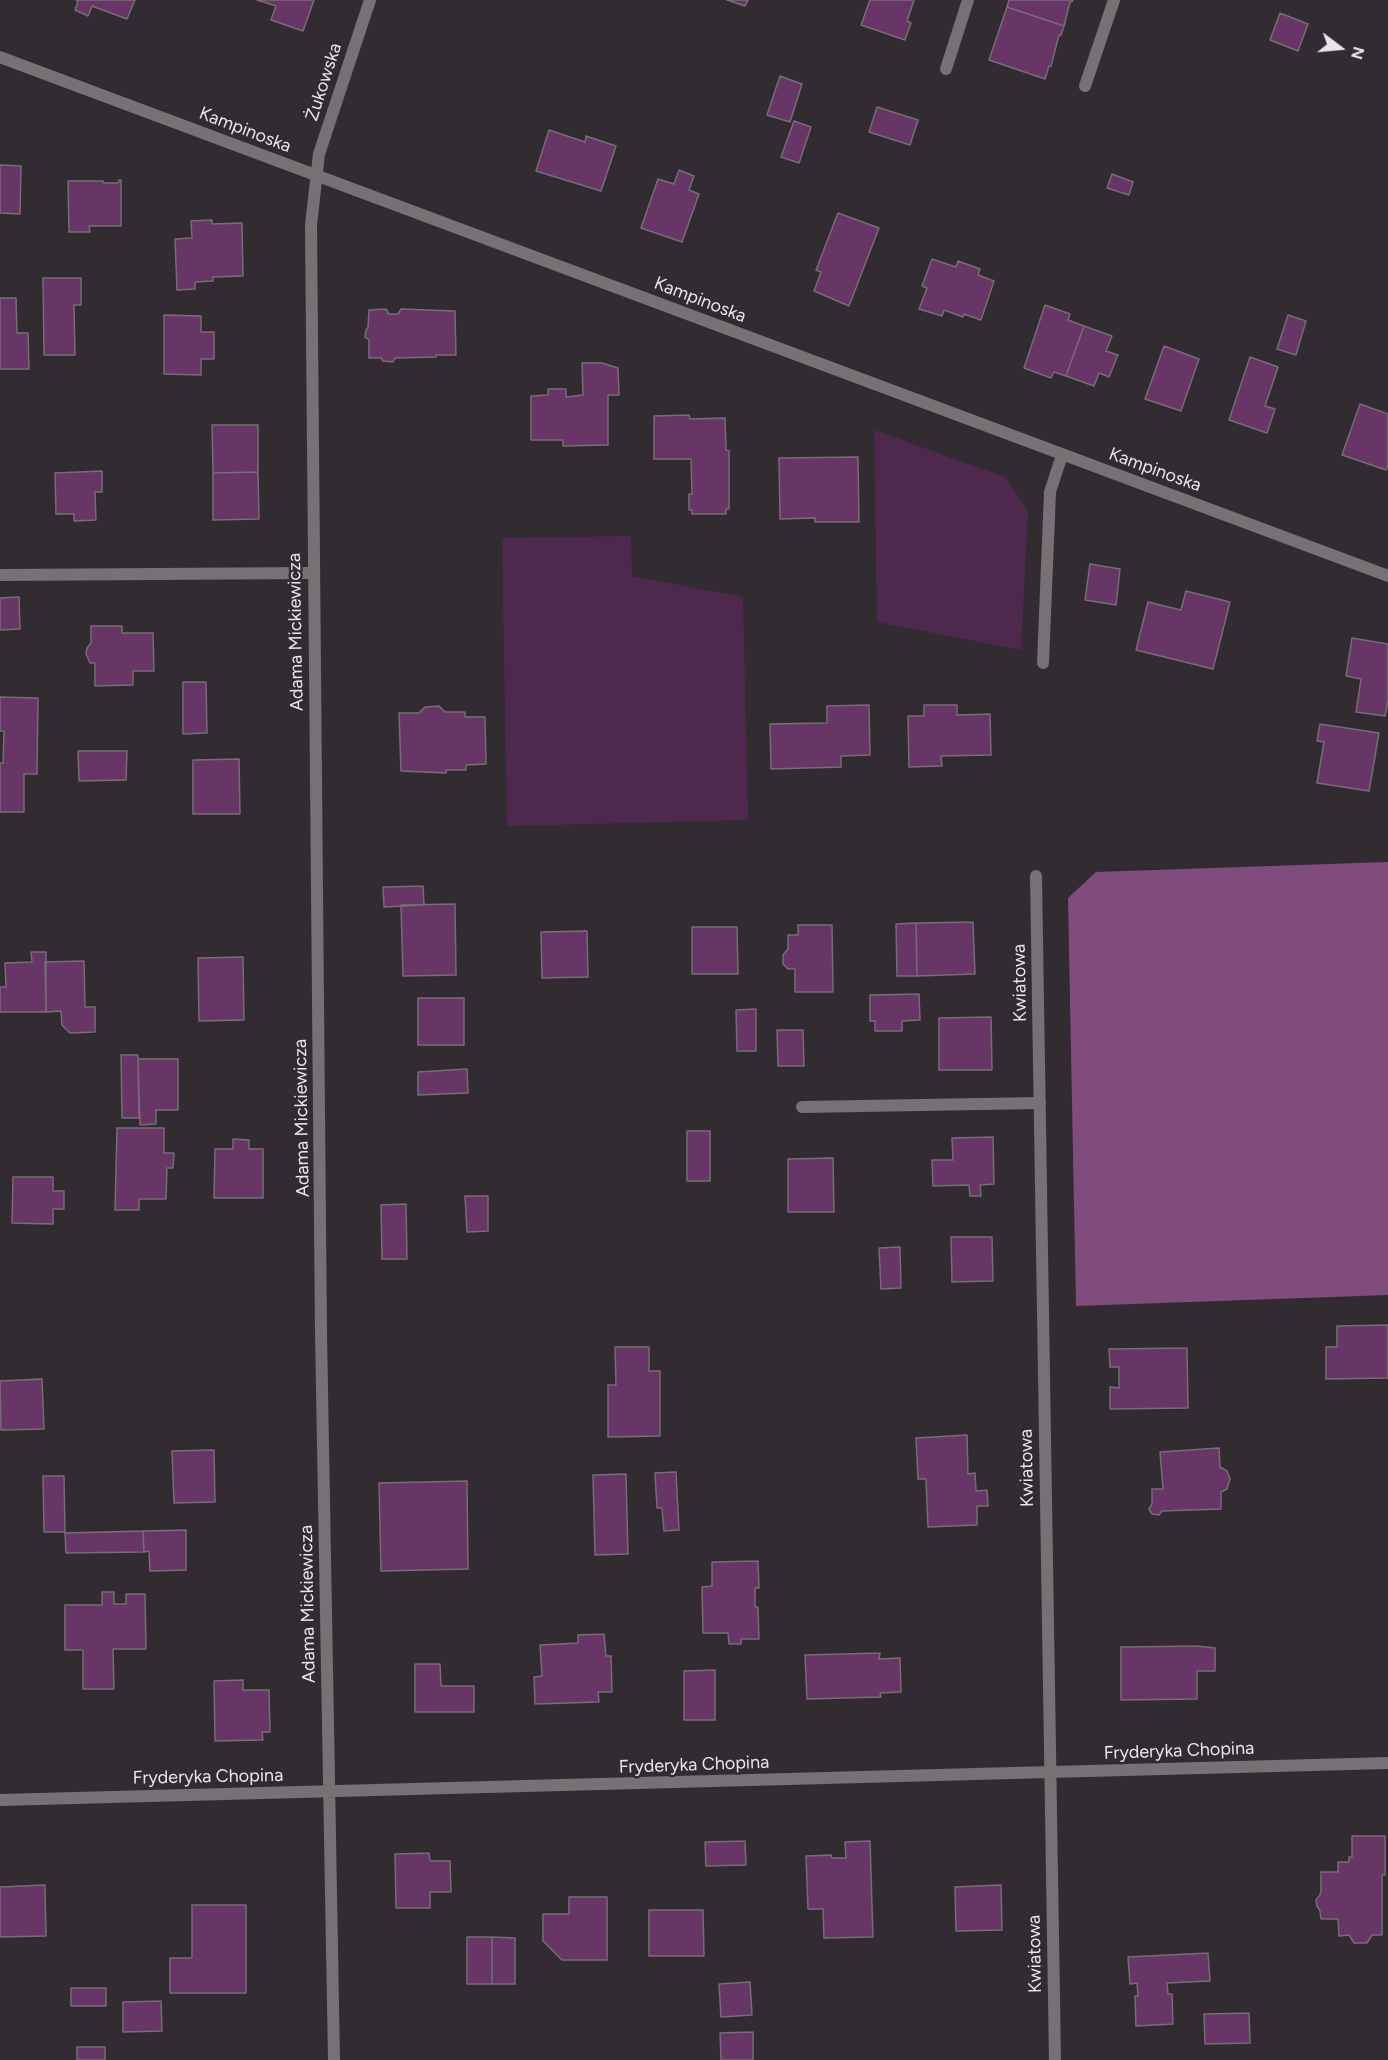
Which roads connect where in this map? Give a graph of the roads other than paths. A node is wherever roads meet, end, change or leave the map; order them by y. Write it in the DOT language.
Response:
graph roads {
  1 [pos="370,0"];
  2 [pos="968,0"];
  3 [pos="1114,0"];
  4 [pos="0,57"];
  5 [pos="946,69"];
  6 [pos="1085,86"];
  7 [pos="316,176"];
  8 [pos="1062,455"];
  9 [pos="313,573"];
  10 [pos="0,575"];
  11 [pos="1388,576"];
  12 [pos="1043,663"];
  13 [pos="1036,876"];
  14 [pos="1040,1103"];
  15 [pos="802,1107"];
  16 [pos="1388,1763"];
  17 [pos="1050,1773"];
  18 [pos="329,1792"];
  19 [pos="0,1800"];
  20 [pos="334,2060"];
  21 [pos="1055,2060"];
  1 -- 7 [label="street, Żukowska"];
  2 -- 5 [label="street"];
  3 -- 6 [label="street"];
  4 -- 7 [label="street, Kampinoska"];
  7 -- 8 [label="street, Kampinoska"];
  7 -- 9 [label="street, Adama Mickiewicza"];
  8 -- 11 [label="street, Kampinoska"];
  8 -- 12 [label="street"];
  9 -- 10 [label="street"];
  9 -- 18 [label="street, Adama Mickiewicza"];
  13 -- 14 [label="street, Kwiatowa"];
  14 -- 15 [label="street"];
  14 -- 17 [label="street, Kwiatowa"];
  16 -- 17 [label="street, Fryderyka Chopina"];
  17 -- 18 [label="street, Fryderyka Chopina"];
  17 -- 21 [label="street, Kwiatowa"];
  18 -- 19 [label="street, Fryderyka Chopina"];
  18 -- 20 [label="street, Adama Mickiewicza"];
}
